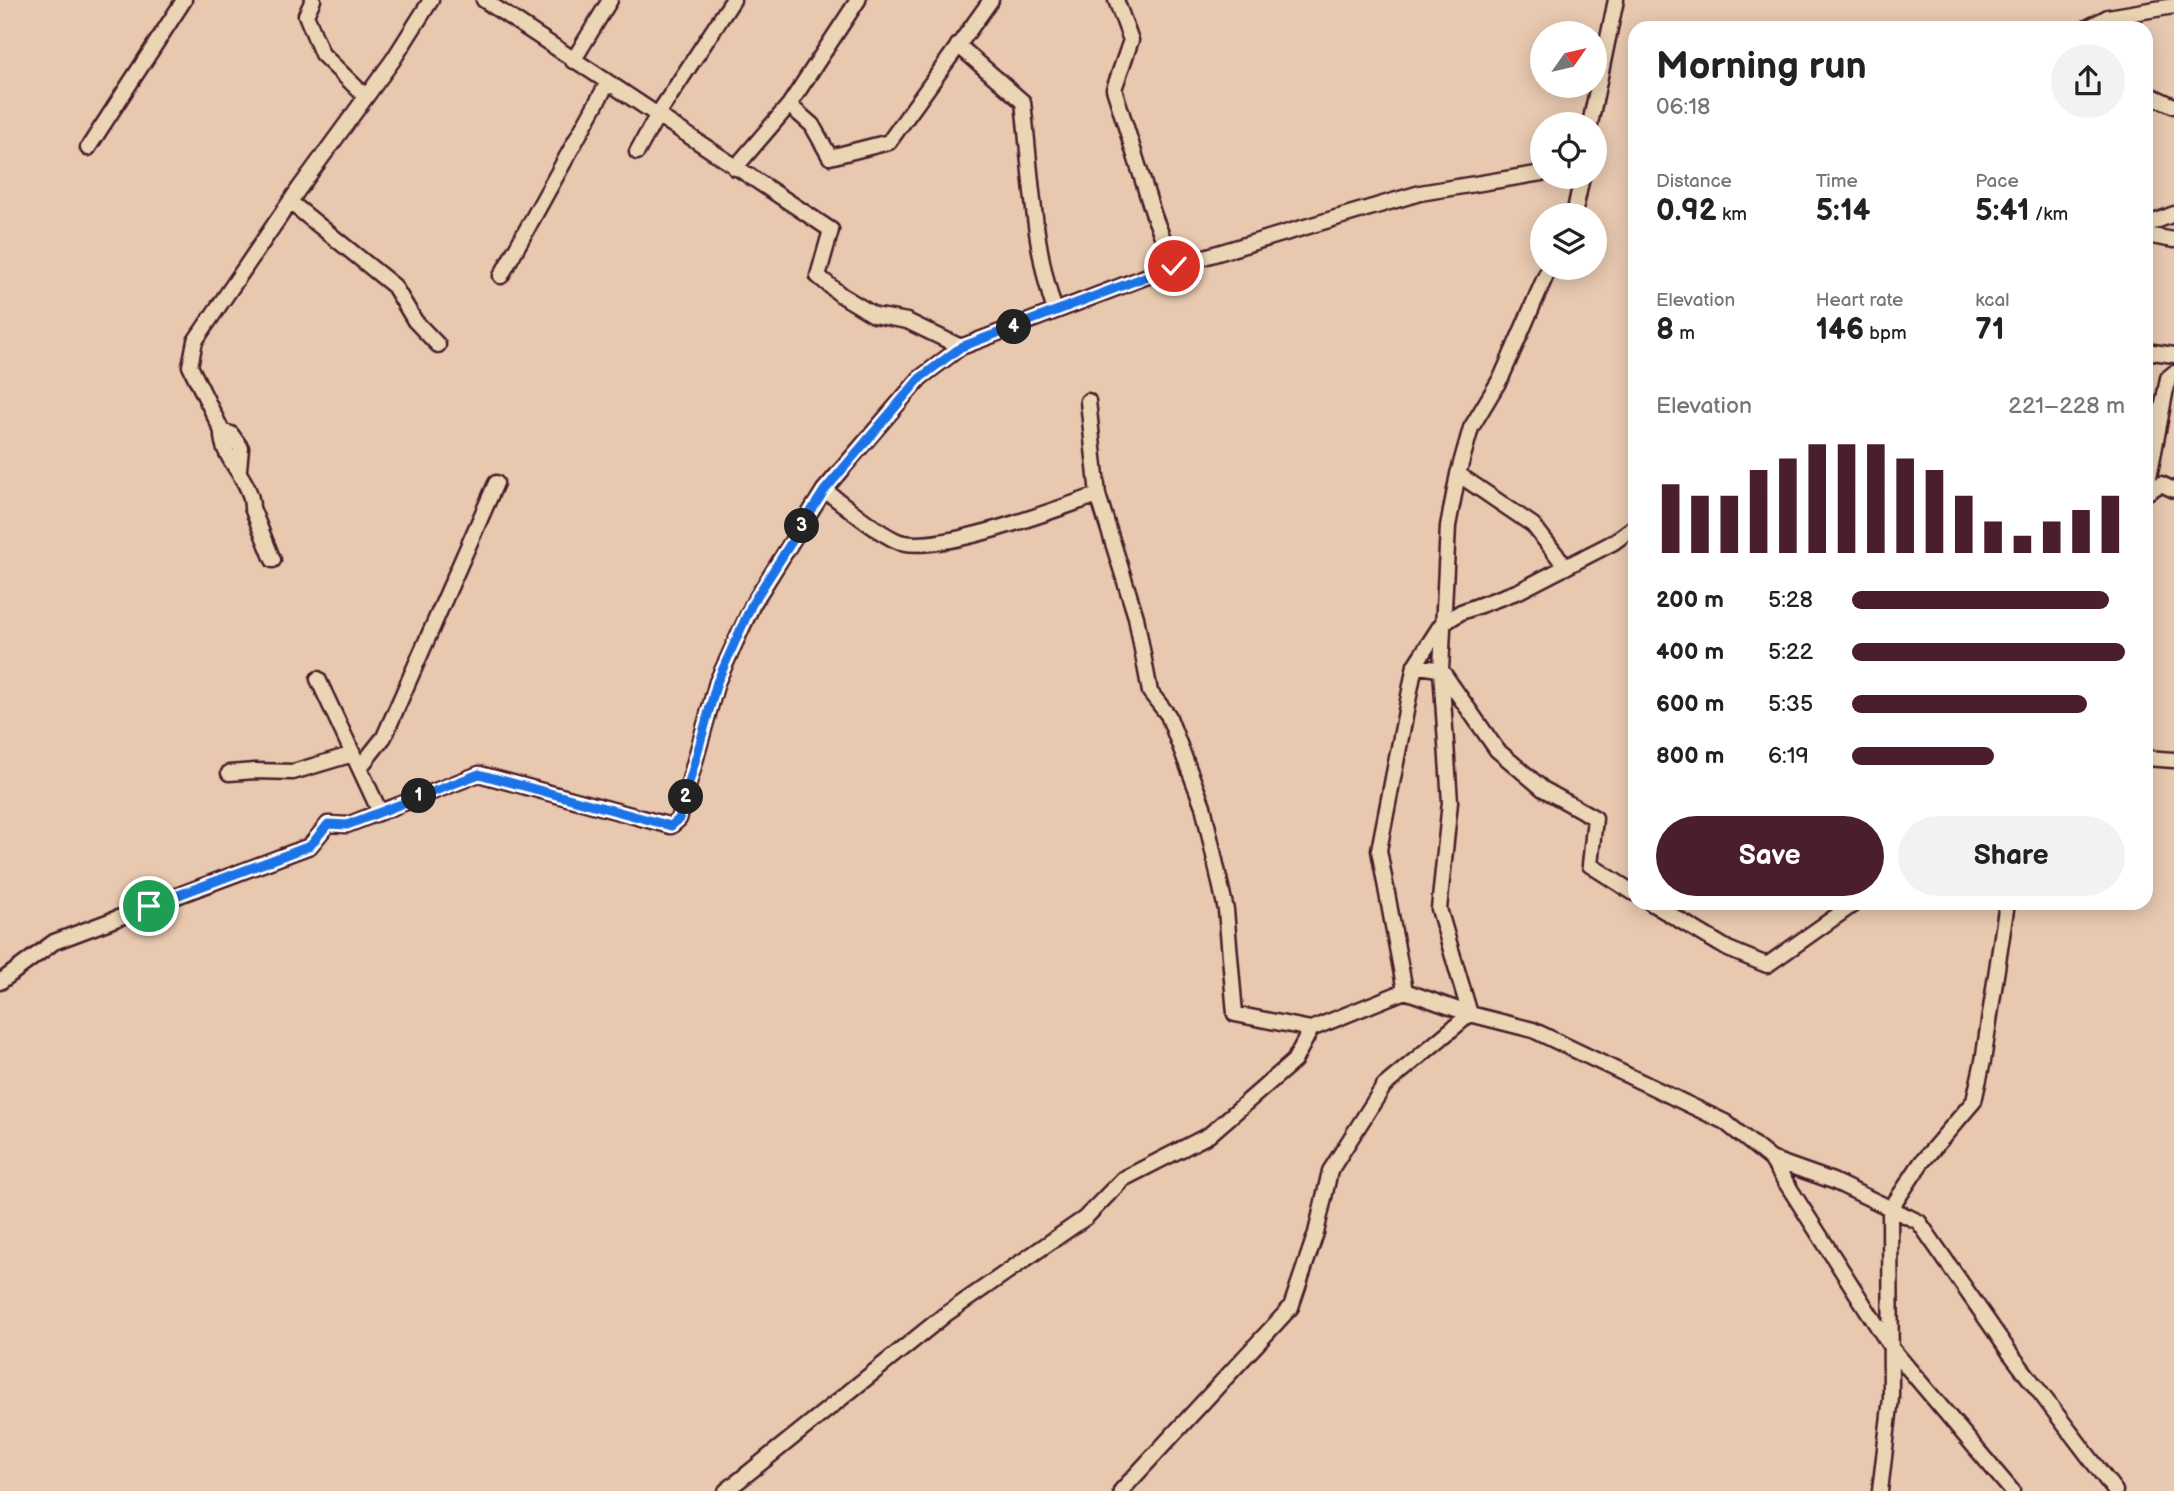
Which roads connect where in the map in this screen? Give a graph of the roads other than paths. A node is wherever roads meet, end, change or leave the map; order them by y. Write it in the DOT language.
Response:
graph roads {
  1 [pos="184,0"];
  2 [pos="313,0"];
  3 [pos="431,0"];
  4 [pos="484,0"];
  5 [pos="610,0"];
  6 [pos="733,0"];
  7 [pos="858,0"];
  8 [pos="991,0"];
  9 [pos="1116,0"];
  10 [pos="1616,0"];
  11 [pos="2174,6"];
  12 [pos="2100,21"];
  13 [pos="958,45"];
  14 [pos="573,61"];
  15 [pos="607,84"];
  16 [pos="2153,96"];
  17 [pos="366,97"];
  18 [pos="789,105"];
  19 [pos="2174,106"];
  20 [pos="1593,112"];
  21 [pos="658,114"];
  22 [pos="88,148"];
  23 [pos="638,152"];
  24 [pos="735,168"];
  25 [pos="1530,175"];
  26 [pos="290,202"];
  27 [pos="2174,214"];
  28 [pos="2153,222"];
  29 [pos="2153,236"];
  30 [pos="2174,240"];
  31 [pos="1174,266"];
  32 [pos="501,276"];
  33 [pos="1544,280"];
  34 [pos="1055,312"];
  35 [pos="438,345"];
  36 [pos="961,347"];
  37 [pos="2153,352"];
  38 [pos="2174,355"];
  39 [pos="2174,373"];
  40 [pos="1088,401"];
  41 [pos="2153,456"];
  42 [pos="1458,474"];
  43 [pos="496,483"];
  44 [pos="2153,489"];
  45 [pos="2174,490"];
  46 [pos="824,491"];
  47 [pos="1098,495"];
  48 [pos="1628,532"];
  49 [pos="273,560"];
  50 [pos="1566,566"];
  51 [pos="1441,625"];
  52 [pos="1415,664"];
  53 [pos="1441,670"];
  54 [pos="318,679"];
  55 [pos="2153,758"];
  56 [pos="357,760"];
  57 [pos="2174,760"];
  58 [pos="229,773"];
  59 [pos="379,810"];
  60 [pos="1628,889"];
  61 [pos="1663,910"];
  62 [pos="1845,910"];
  63 [pos="2006,910"];
  64 [pos="0,982"];
  65 [pos="1405,991"];
  66 [pos="1470,1014"];
  67 [pos="1311,1029"];
  68 [pos="1770,1159"];
  69 [pos="1890,1210"];
  70 [pos="1892,1349"];
  71 [pos="726,1491"];
  72 [pos="1121,1491"];
  73 [pos="1880,1491"];
  74 [pos="2012,1491"];
  75 [pos="2115,1491"];
  1 -- 22 [label="street"];
  2 -- 17 [label="street"];
  3 -- 17 [label="street"];
  4 -- 14 [label="street"];
  5 -- 14 [label="street"];
  6 -- 21 [label="street"];
  7 -- 18 [label="street"];
  8 -- 13 [label="street"];
  9 -- 31 [label="street"];
  10 -- 20 [label="street"];
  11 -- 12 [label="street"];
  13 -- 18 [label="street"];
  13 -- 34 [label="street"];
  14 -- 15 [label="street"];
  15 -- 21 [label="street"];
  15 -- 32 [label="street"];
  16 -- 19 [label="street"];
  17 -- 26 [label="street"];
  18 -- 24 [label="street"];
  21 -- 23 [label="street"];
  21 -- 24 [label="street"];
  24 -- 36 [label="street"];
  25 -- 31 [label="street"];
  26 -- 35 [label="street"];
  26 -- 49 [label="street"];
  27 -- 28 [label="street"];
  29 -- 30 [label="street"];
  31 -- 34 [label="street"];
  33 -- 42 [label="street"];
  34 -- 36 [label="street"];
  36 -- 46 [label="street"];
  37 -- 38 [label="street"];
  39 -- 41 [label="street"];
  40 -- 47 [label="street"];
  42 -- 50 [label="street"];
  42 -- 51 [label="street"];
  43 -- 56 [label="street"];
  44 -- 45 [label="street"];
  46 -- 47 [label="street"];
  46 -- 59 [label="street"];
  47 -- 67 [label="street"];
  48 -- 50 [label="street"];
  50 -- 51 [label="street"];
  51 -- 52 [label="street"];
  51 -- 53 [label="street"];
  52 -- 53 [label="street"];
  52 -- 65 [label="street"];
  53 -- 60 [label="street"];
  53 -- 66 [label="street"];
  54 -- 56 [label="street"];
  55 -- 57 [label="street"];
  56 -- 58 [label="street"];
  56 -- 59 [label="street"];
  59 -- 64 [label="street"];
  61 -- 62 [label="street"];
  63 -- 69 [label="street"];
  65 -- 66 [label="street"];
  65 -- 67 [label="street"];
  66 -- 68 [label="street"];
  66 -- 72 [label="street"];
  67 -- 71 [label="street"];
  68 -- 69 [label="street"];
  68 -- 70 [label="street"];
  69 -- 70 [label="street"];
  69 -- 75 [label="street"];
  70 -- 73 [label="street"];
  70 -- 74 [label="street"];
}
